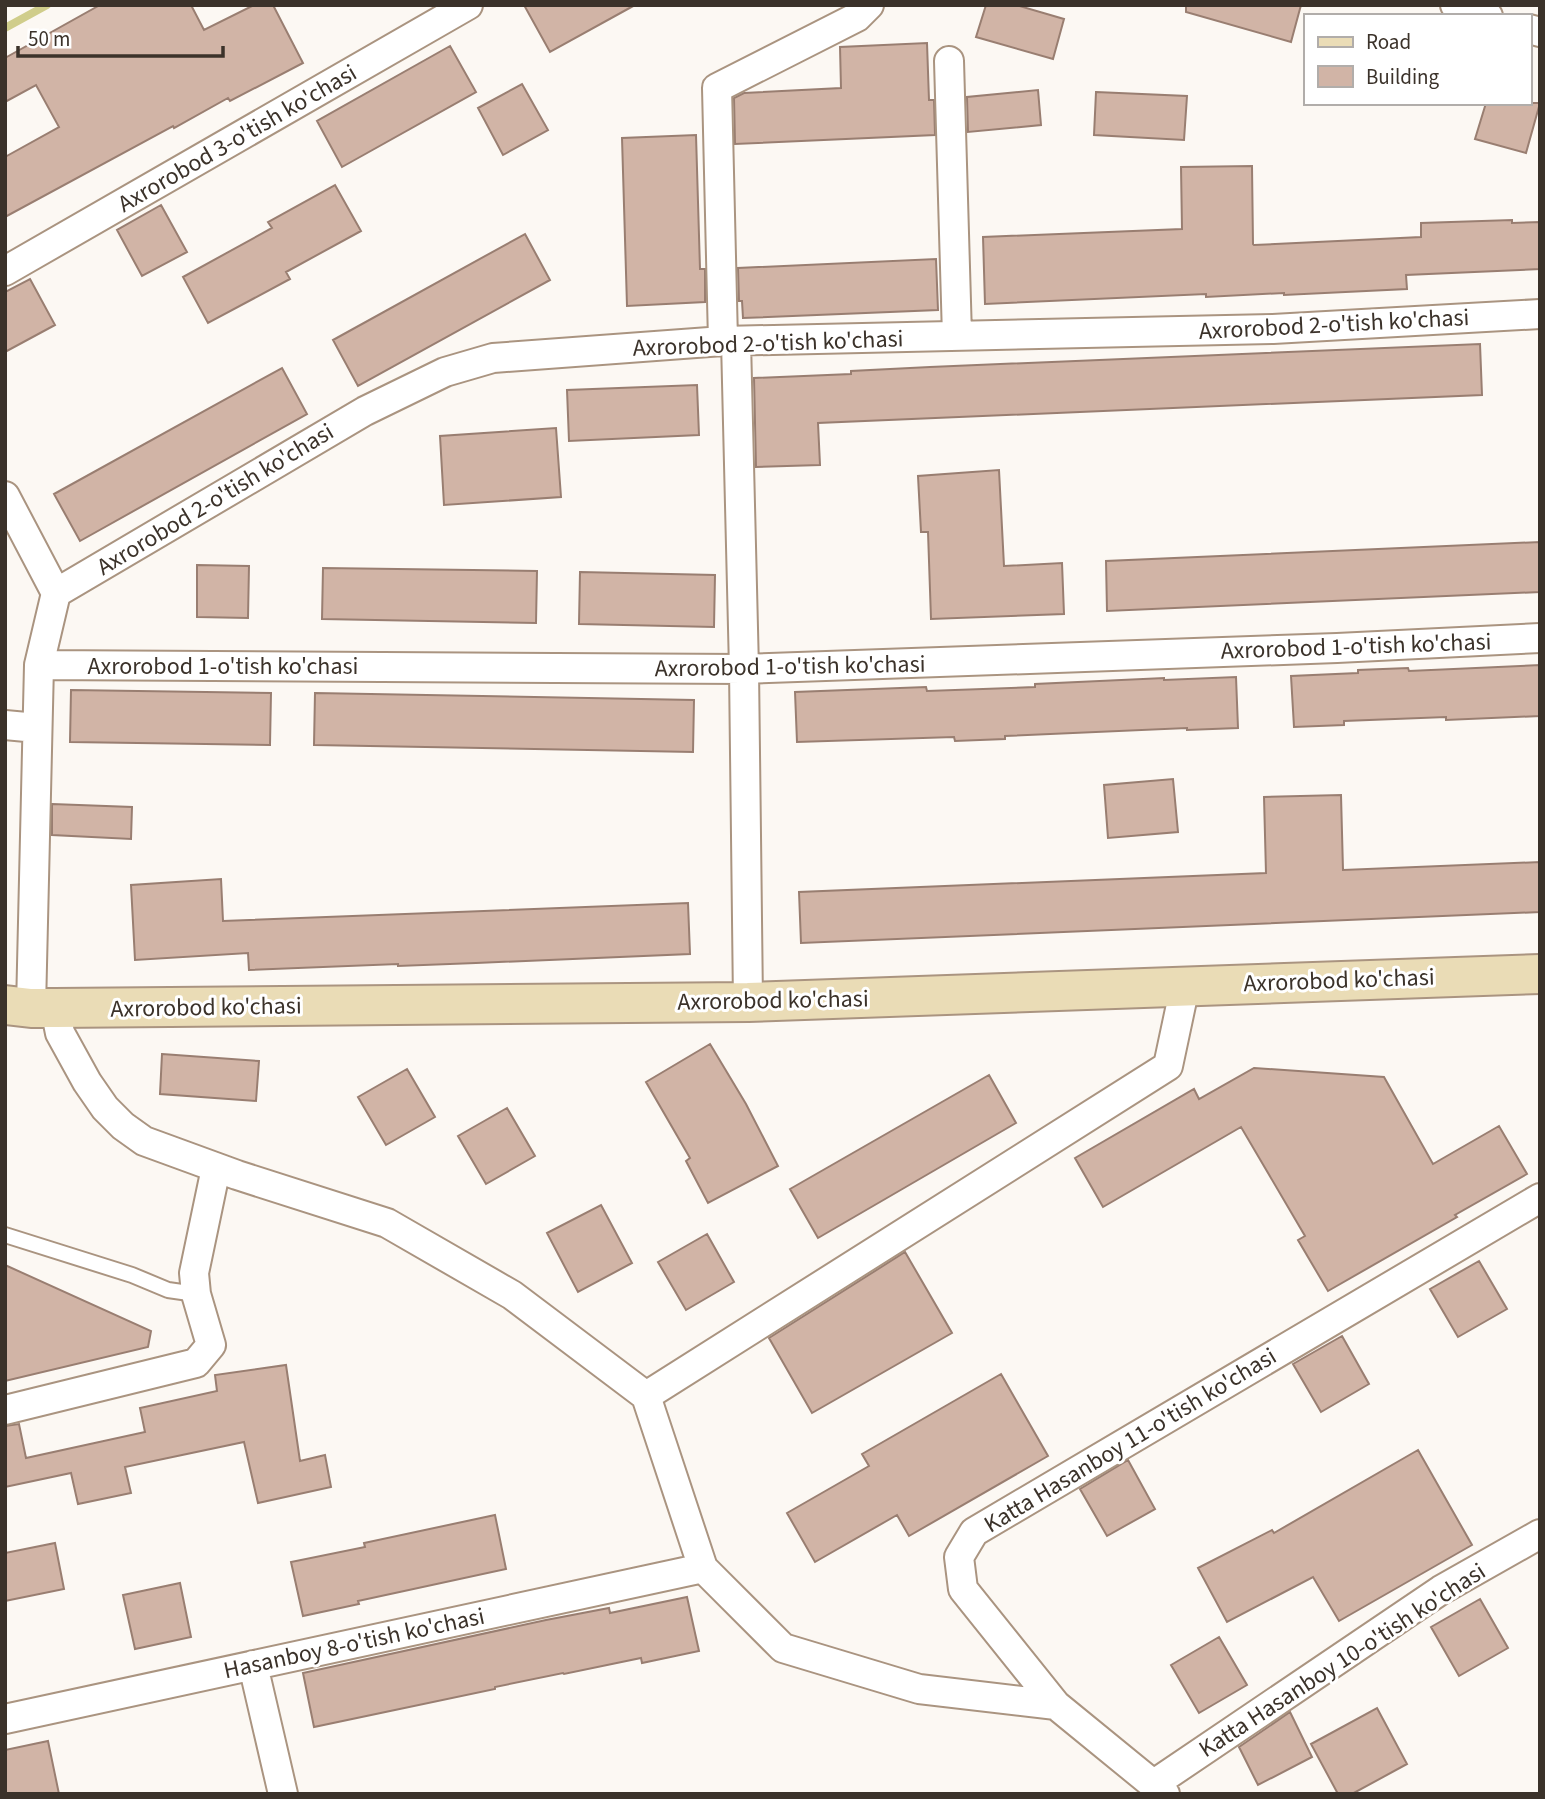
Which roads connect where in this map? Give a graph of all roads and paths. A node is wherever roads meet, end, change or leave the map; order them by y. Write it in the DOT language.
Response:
graph roads {
  1 [pos="468,5"];
  2 [pos="869,5"];
  3 [pos="1455,5"];
  4 [pos="1482,14"];
  5 [pos="950,61"];
  6 [pos="5,271"];
  7 [pos="1540,314"];
  8 [pos="957,336"];
  9 [pos="729,341"];
  10 [pos="5,496"];
  11 [pos="56,593"];
  12 [pos="1540,638"];
  13 [pos="39,665"];
  14 [pos="744,669"];
  15 [pos="5,724"];
  16 [pos="37,728"];
  17 [pos="1540,974"];
  18 [pos="1185,986"];
  19 [pos="748,1002"];
  20 [pos="30,1007"];
  21 [pos="216,1168"];
  22 [pos="1540,1198"];
  23 [pos="5,1235"];
  24 [pos="196,1294"];
  25 [pos="646,1396"];
  26 [pos="5,1410"];
  27 [pos="1540,1534"];
  28 [pos="703,1568"];
  29 [pos="253,1665"];
  30 [pos="1056,1705"];
  31 [pos="5,1719"];
  32 [pos="1157,1791"];
  33 [pos="283,1794"];
  1 -- 6 [label="street, Axrorobod 3-o'tish ko'chasi"];
  2 -- 9 [label="street"];
  3 -- 4 [label="street"];
  5 -- 8 [label="street"];
  7 -- 8 [label="street, Axrorobod 2-o'tish ko'chasi"];
  8 -- 9 [label="street, Axrorobod 2-o'tish ko'chasi"];
  9 -- 11 [label="street, Axrorobod 2-o'tish ko'chasi"];
  9 -- 14 [label="street"];
  10 -- 11 [label="street"];
  11 -- 13 [label="street"];
  12 -- 14 [label="street, Axrorobod 1-o'tish ko'chasi"];
  13 -- 14 [label="street, Axrorobod 1-o'tish ko'chasi"];
  13 -- 16 [label="street"];
  14 -- 19 [label="street"];
  15 -- 16 [label="street"];
  16 -- 20 [label="street"];
  17 -- 18 [label="street, Axrorobod ko'chasi"];
  18 -- 19 [label="street, Axrorobod ko'chasi"];
  18 -- 25 [label="street"];
  19 -- 20 [label="street, Axrorobod ko'chasi"];
  20 -- 21 [label="street"];
  21 -- 24 [label="street"];
  21 -- 25 [label="street"];
  22 -- 30 [label="street, Katta Hasanboy 11-o'tish ko'chasi"];
  23 -- 24 [label="lane"];
  24 -- 26 [label="street"];
  25 -- 28 [label="street"];
  27 -- 32 [label="street, Katta Hasanboy 10-o'tish ko'chasi"];
  28 -- 29 [label="street, Hasanboy 8-o'tish ko'chasi"];
  28 -- 30 [label="street"];
  29 -- 31 [label="street, Hasanboy 8-o'tish ko'chasi"];
  29 -- 33 [label="street"];
  30 -- 32 [label="street, Katta Hasanboy 11-o'tish ko'chasi"];
}
